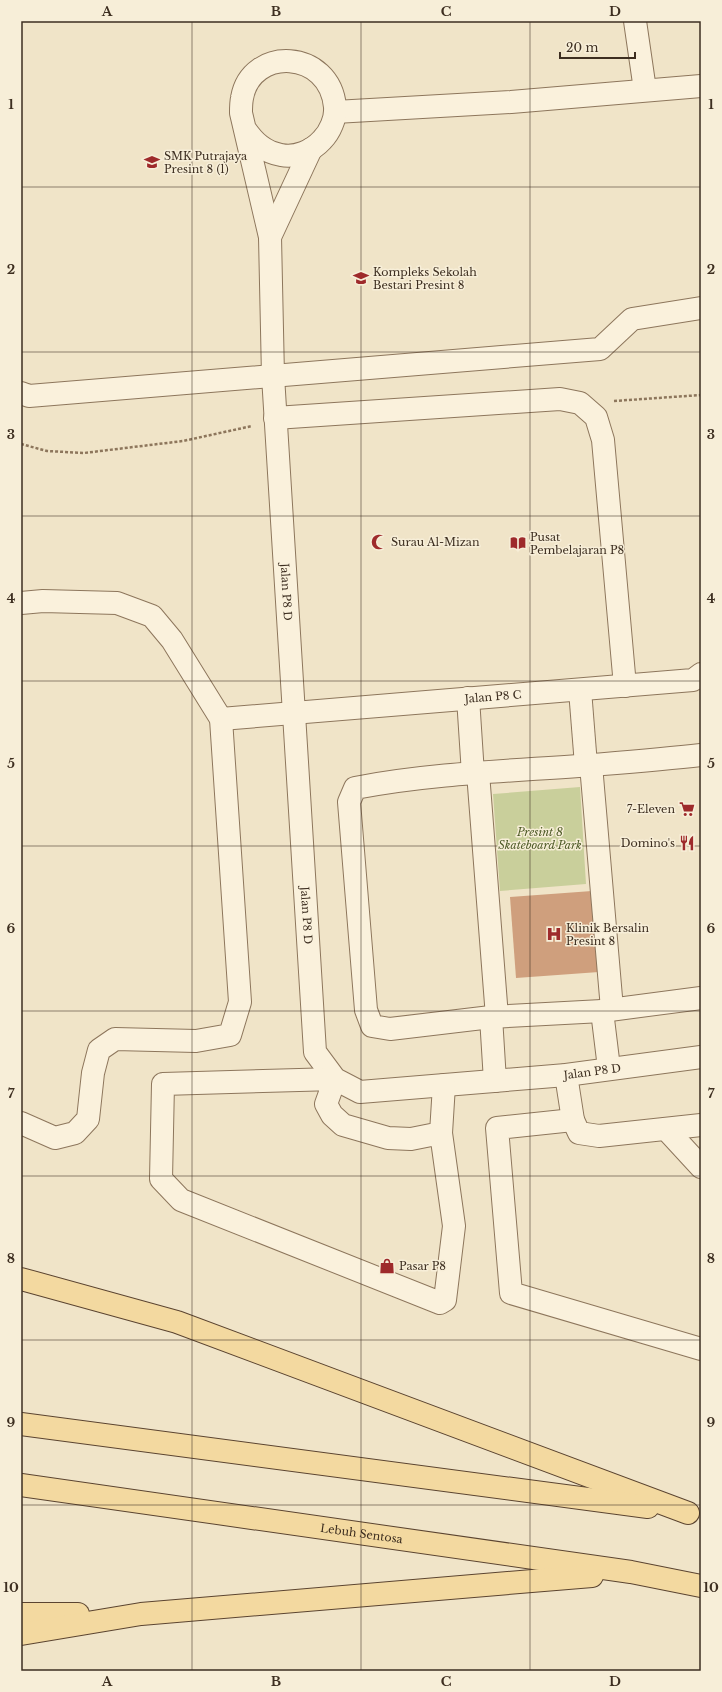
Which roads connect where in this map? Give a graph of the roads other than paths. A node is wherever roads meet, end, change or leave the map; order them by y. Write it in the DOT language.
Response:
graph roads {
  1 [pos="635,21"];
  2 [pos="701,86"];
  3 [pos="645,90"];
  4 [pos="335,112"];
  5 [pos="245,129"];
  6 [pos="311,149"];
  7 [pos="270,237"];
  8 [pos="701,308"];
  9 [pos="273,376"];
  10 [pos="21,393"];
  11 [pos="275,418"];
  12 [pos="21,603"];
  13 [pos="698,680"];
  14 [pos="625,686"];
  15 [pos="580,690"];
  16 [pos="468,698"];
  17 [pos="294,712"];
  18 [pos="221,719"];
  19 [pos="701,755"];
  20 [pos="589,765"];
  21 [pos="476,773"];
  22 [pos="701,998"];
  23 [pos="607,1010"];
  24 [pos="494,1017"];
  25 [pos="701,1057"];
  26 [pos="609,1068"];
  27 [pos="566,1075"];
  28 [pos="335,1079"];
  29 [pos="495,1082"];
  30 [pos="444,1085"];
  31 [pos="573,1120"];
  32 [pos="21,1123"];
  33 [pos="701,1125"];
  34 [pos="666,1129"];
  35 [pos="441,1133"];
  36 [pos="701,1167"];
  37 [pos="21,1279"];
  38 [pos="701,1349"];
  39 [pos="21,1424"];
  40 [pos="21,1485"];
  41 [pos="694,1514"];
  42 [pos="631,1572"];
  43 [pos="701,1586"];
  44 [pos="21,1614"];
  45 [pos="142,1614"];
  46 [pos="21,1634"];
  1 -- 3 [label="street"];
  2 -- 3 [label="street"];
  3 -- 4 [label="street"];
  4 -- 5 [label="street"];
  4 -- 6 [label="street"];
  5 -- 6 [label="street"];
  5 -- 7 [label="street"];
  6 -- 7 [label="street"];
  7 -- 9 [label="street, Jalan P8 D"];
  8 -- 9 [label="street"];
  9 -- 10 [label="street"];
  9 -- 11 [label="street, Jalan P8 D"];
  11 -- 14 [label="street"];
  11 -- 17 [label="street, Jalan P8 D"];
  12 -- 18 [label="street"];
  13 -- 14 [label="street, Jalan P8 C"];
  14 -- 15 [label="street, Jalan P8 C"];
  15 -- 16 [label="street, Jalan P8 C"];
  15 -- 20 [label="street"];
  16 -- 17 [label="street, Jalan P8 C"];
  16 -- 21 [label="street"];
  17 -- 18 [label="street, Jalan P8 C"];
  17 -- 28 [label="street, Jalan P8 D"];
  18 -- 32 [label="street"];
  19 -- 20 [label="street"];
  20 -- 21 [label="street"];
  20 -- 23 [label="street"];
  21 -- 24 [label="street"];
  21 -- 24 [label="street"];
  22 -- 23 [label="street"];
  23 -- 24 [label="street"];
  23 -- 26 [label="street"];
  24 -- 29 [label="street"];
  25 -- 26 [label="street, Jalan P8 D"];
  26 -- 27 [label="street, Jalan P8 D"];
  27 -- 29 [label="street, Jalan P8 D"];
  27 -- 31 [label="street"];
  28 -- 30 [label="street, Jalan P8 D"];
  28 -- 35 [label="street"];
  28 -- 35 [label="street"];
  29 -- 30 [label="street, Jalan P8 D"];
  30 -- 35 [label="street"];
  31 -- 34 [label="street"];
  31 -- 38 [label="street"];
  33 -- 34 [label="street"];
  34 -- 36 [label="street"];
  37 -- 41 [label="main road"];
  39 -- 41 [label="main road"];
  40 -- 42 [label="main road, Lebuh Sentosa"];
  42 -- 43 [label="main road, Lebuh Sentosa"];
  42 -- 45 [label="main road"];
  44 -- 45 [label="main road"];
  45 -- 46 [label="main road"];
}
